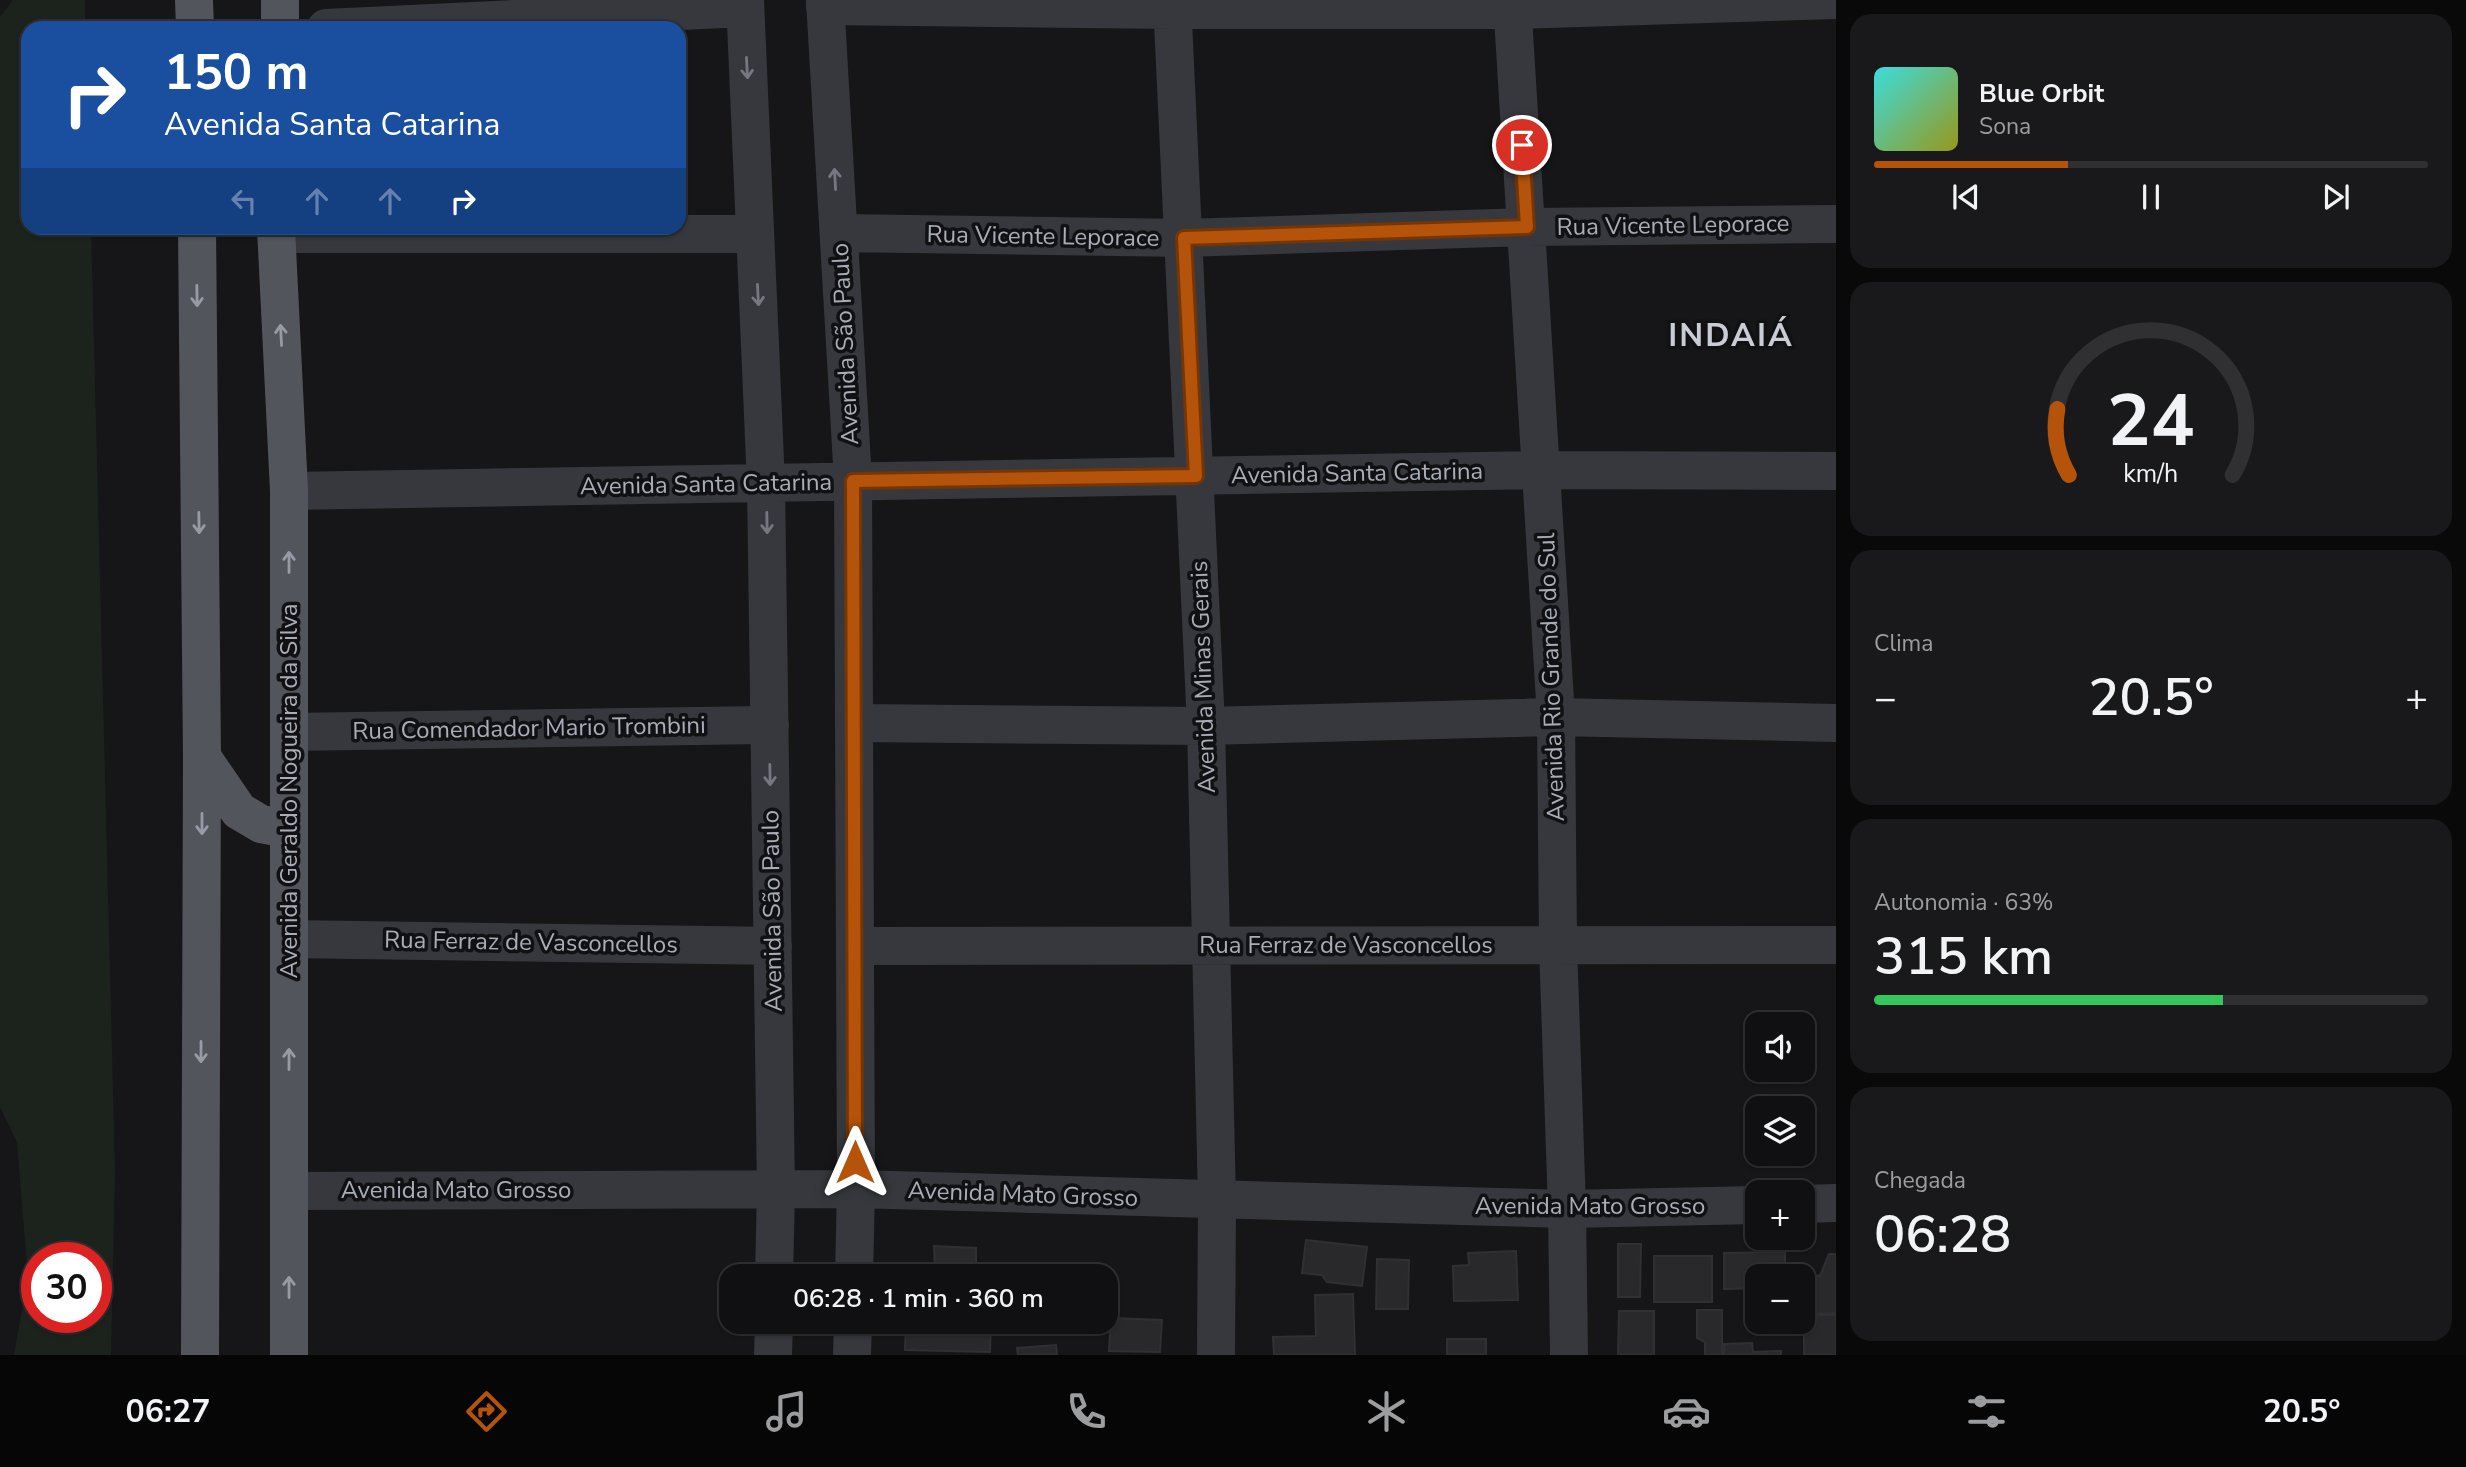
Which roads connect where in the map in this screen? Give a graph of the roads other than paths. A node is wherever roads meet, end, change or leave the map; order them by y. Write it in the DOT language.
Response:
graph roads {
  1 [pos="194,0"];
  2 [pos="279,0"];
  3 [pos="1836,0"];
  4 [pos="825,3"];
  5 [pos="745,4"];
  6 [pos="1172,5"];
  7 [pos="1513,5"];
  8 [pos="195,21"];
  9 [pos="280,21"];
  10 [pos="448,21"];
  11 [pos="1836,224"];
  12 [pos="1527,227"];
  13 [pos="839,233"];
  14 [pos="686,234"];
  15 [pos="755,234"];
  16 [pos="197,235"];
  17 [pos="276,235"];
  18 [pos="1184,238"];
  19 [pos="1542,470"];
  20 [pos="1836,471"];
  21 [pos="1196,476"];
  22 [pos="853,481"];
  23 [pos="766,484"];
  24 [pos="289,491"];
  25 [pos="1556,718"];
  26 [pos="854,723"];
  27 [pos="1836,723"];
  28 [pos="769,725"];
  29 [pos="1206,726"];
  30 [pos="289,732"];
  31 [pos="202,757"];
  32 [pos="288,828"];
  33 [pos="289,939"];
  34 [pos="1211,945"];
  35 [pos="1558,945"];
  36 [pos="1836,945"];
  37 [pos="772,946"];
  38 [pos="855,946"];
  39 [pos="856,1189"];
  40 [pos="776,1190"];
  41 [pos="289,1191"];
  42 [pos="1217,1200"];
  43 [pos="1836,1203"];
  44 [pos="1815,1204"];
  45 [pos="1745,1205"];
  46 [pos="1567,1209"];
  47 [pos="774,1264"];
  48 [pos="854,1264"];
  49 [pos="774,1334"];
  50 [pos="853,1334"];
  51 [pos="200,1355"];
  52 [pos="289,1355"];
  53 [pos="773,1355"];
  54 [pos="852,1355"];
  55 [pos="1216,1355"];
  56 [pos="1569,1355"];
  1 -- 8 [label="main road"];
  2 -- 9 [label="main road"];
  3 -- 7 [label="street"];
  4 -- 6 [label="street"];
  13 -- 4 [label="street, Avenida São Paulo, one-way"];
  5 -- 10 [label="street"];
  5 -- 15 [label="street, Avenida São Paulo, one-way"];
  6 -- 7 [label="street"];
  6 -- 18 [label="street, Avenida Minas Gerais"];
  7 -- 12 [label="street, Avenida Rio Grande do Sul"];
  11 -- 12 [label="street, Rua Vicente Leporace"];
  12 -- 18 [label="street, Rua Vicente Leporace"];
  12 -- 19 [label="street, Avenida Rio Grande do Sul"];
  13 -- 18 [label="street, Rua Vicente Leporace"];
  13 -- 22 [label="street, Avenida São Paulo"];
  14 -- 15 [label="street"];
  15 -- 23 [label="street, Avenida São Paulo, one-way"];
  16 -- 31 [label="main road, one-way"];
  24 -- 17 [label="main road, Avenida Geraldo Nogueira da Silva, one-way"];
  18 -- 21 [label="street, Avenida Minas Gerais"];
  19 -- 20 [label="street, Avenida Santa Catarina"];
  19 -- 21 [label="street, Avenida Santa Catarina"];
  19 -- 25 [label="street, Avenida Rio Grande do Sul"];
  21 -- 22 [label="street, Avenida Santa Catarina"];
  21 -- 29 [label="street, Avenida Minas Gerais"];
  22 -- 23 [label="street, Avenida Santa Catarina"];
  22 -- 26 [label="street, Avenida São Paulo"];
  23 -- 24 [label="street, Avenida Santa Catarina"];
  23 -- 28 [label="street, Avenida São Paulo, one-way"];
  30 -- 24 [label="main road, Avenida Geraldo Nogueira da Silva, one-way"];
  25 -- 27 [label="street"];
  25 -- 29 [label="street"];
  25 -- 35 [label="street, Avenida Rio Grande do Sul"];
  26 -- 29 [label="street"];
  26 -- 38 [label="street, Avenida São Paulo"];
  28 -- 30 [label="street, Rua Comendador Mario Trombini"];
  28 -- 37 [label="street, Avenida São Paulo, one-way"];
  29 -- 34 [label="street, Avenida Minas Gerais"];
  30 -- 32 [label="main road, Avenida Geraldo Nogueira da Silva"];
  31 -- 32 [label="main road"];
  31 -- 51 [label="main road, one-way"];
  32 -- 33 [label="main road, Avenida Geraldo Nogueira da Silva"];
  33 -- 37 [label="street, Rua Ferraz de Vasconcellos"];
  41 -- 33 [label="main road, Avenida Geraldo Nogueira da Silva, one-way"];
  34 -- 35 [label="street, Rua Ferraz de Vasconcellos"];
  34 -- 38 [label="street, Rua Ferraz de Vasconcellos"];
  34 -- 42 [label="street, Avenida Minas Gerais"];
  35 -- 36 [label="street, Rua Ferraz de Vasconcellos"];
  35 -- 46 [label="street, Avenida Rio Grande do Sul"];
  37 -- 40 [label="street, Avenida São Paulo"];
  38 -- 39 [label="street, Avenida São Paulo"];
  39 -- 40 [label="street, Avenida Mato Grosso"];
  39 -- 42 [label="street, Avenida Mato Grosso"];
  39 -- 48 [label="street, Avenida São Paulo"];
  40 -- 41 [label="street, Avenida Mato Grosso"];
  40 -- 47 [label="street, Avenida São Paulo"];
  52 -- 41 [label="main road, Avenida Geraldo Nogueira da Silva, one-way"];
  42 -- 46 [label="street, Avenida Mato Grosso"];
  42 -- 55 [label="street, Avenida Minas Gerais"];
  43 -- 44 [label="street"];
  45 -- 46 [label="street, Avenida Mato Grosso"];
  46 -- 56 [label="street, Avenida Rio Grande do Sul"];
  49 -- 53 [label="street"];
  50 -- 54 [label="street"];
}
